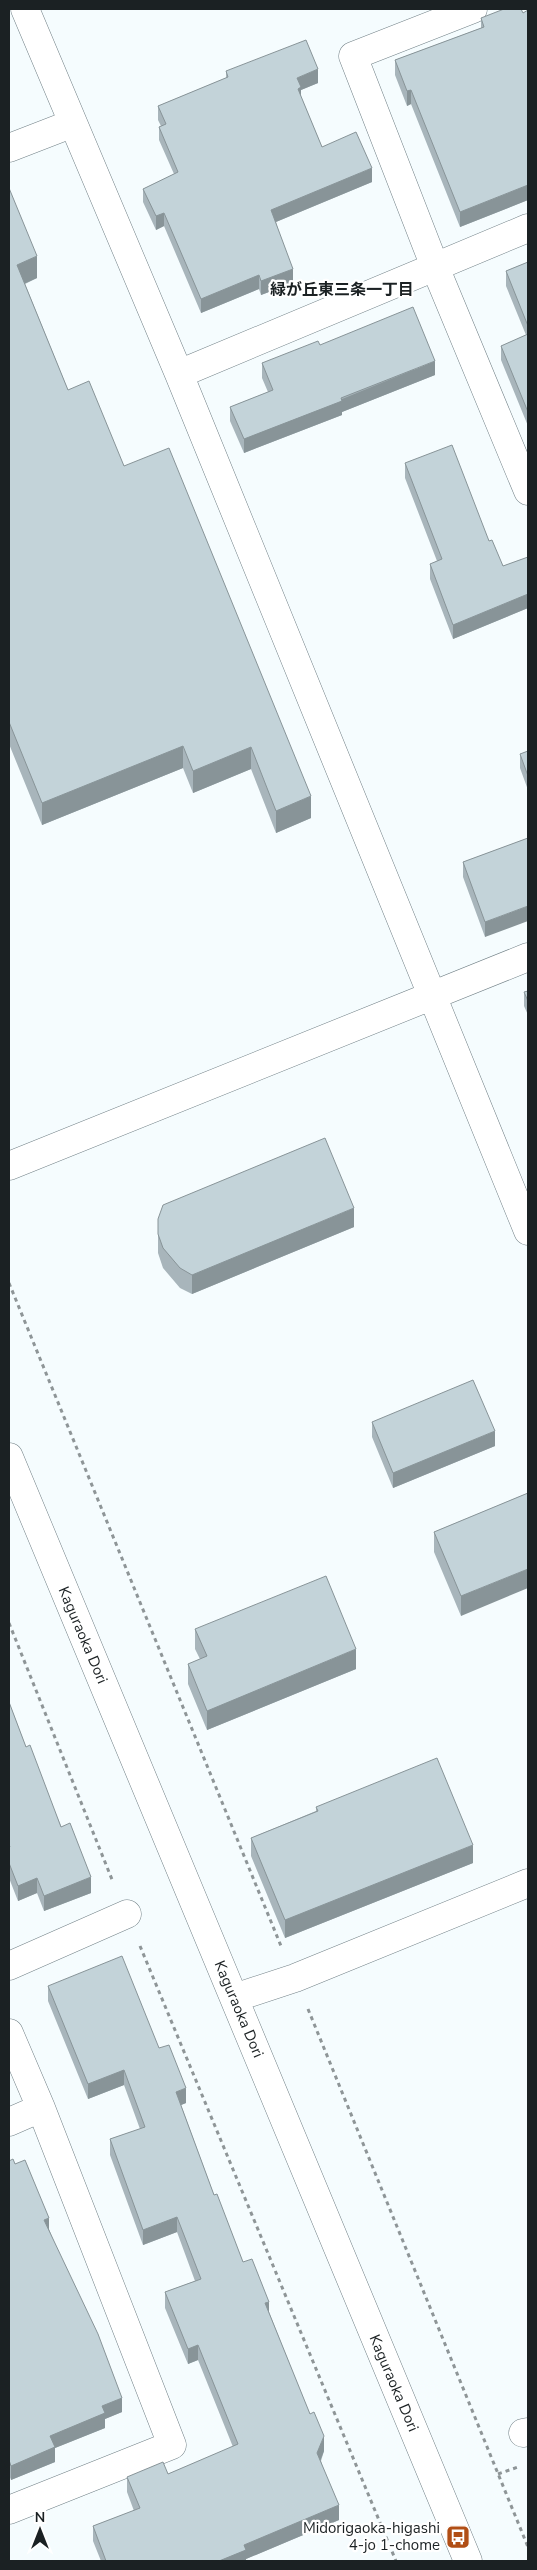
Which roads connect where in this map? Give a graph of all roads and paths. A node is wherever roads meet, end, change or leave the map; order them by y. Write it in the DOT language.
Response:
graph roads {
  1 [pos="25,9"];
  2 [pos="473,9"];
  3 [pos="72,124"];
  4 [pos="9,148"];
  5 [pos="528,228"];
  6 [pos="435,267"];
  7 [pos="178,374"];
  8 [pos="528,491"];
  9 [pos="528,957"];
  10 [pos="432,998"];
  11 [pos="9,1166"];
  12 [pos="528,1231"];
  13 [pos="9,1282"];
  14 [pos="9,1457"];
  15 [pos="9,1623"];
  16 [pos="528,1883"];
  17 [pos="127,1914"];
  18 [pos="9,1966"];
  19 [pos="295,1978"];
  20 [pos="234,1998"];
  21 [pos="9,2033"];
  22 [pos="41,2108"];
  23 [pos="9,2122"];
  24 [pos="521,2466"];
  25 [pos="498,2474"];
  26 [pos="9,2510"];
  27 [pos="528,2547"];
  28 [pos="396,2561"];
  29 [pos="468,2561"];
  1 -- 3 [label="street"];
  2 -- 6 [label="street"];
  3 -- 4 [label="street"];
  3 -- 7 [label="street"];
  5 -- 6 [label="street"];
  6 -- 7 [label="street"];
  6 -- 8 [label="street"];
  7 -- 10 [label="street"];
  9 -- 10 [label="street"];
  10 -- 11 [label="street"];
  10 -- 12 [label="street"];
  13 -- 19 [label="path"];
  14 -- 20 [label="street, Kaguraoka Dori"];
  15 -- 17 [label="path"];
  16 -- 19 [label="street"];
  17 -- 18 [label="street"];
  17 -- 28 [label="path"];
  19 -- 20 [label="street"];
  19 -- 25 [label="path"];
  20 -- 29 [label="street, Kaguraoka Dori"];
  21 -- 22 [label="street"];
  22 -- 23 [label="street"];
  22 -- 26 [label="street"];
  24 -- 25 [label="path"];
  25 -- 27 [label="path"];
}
